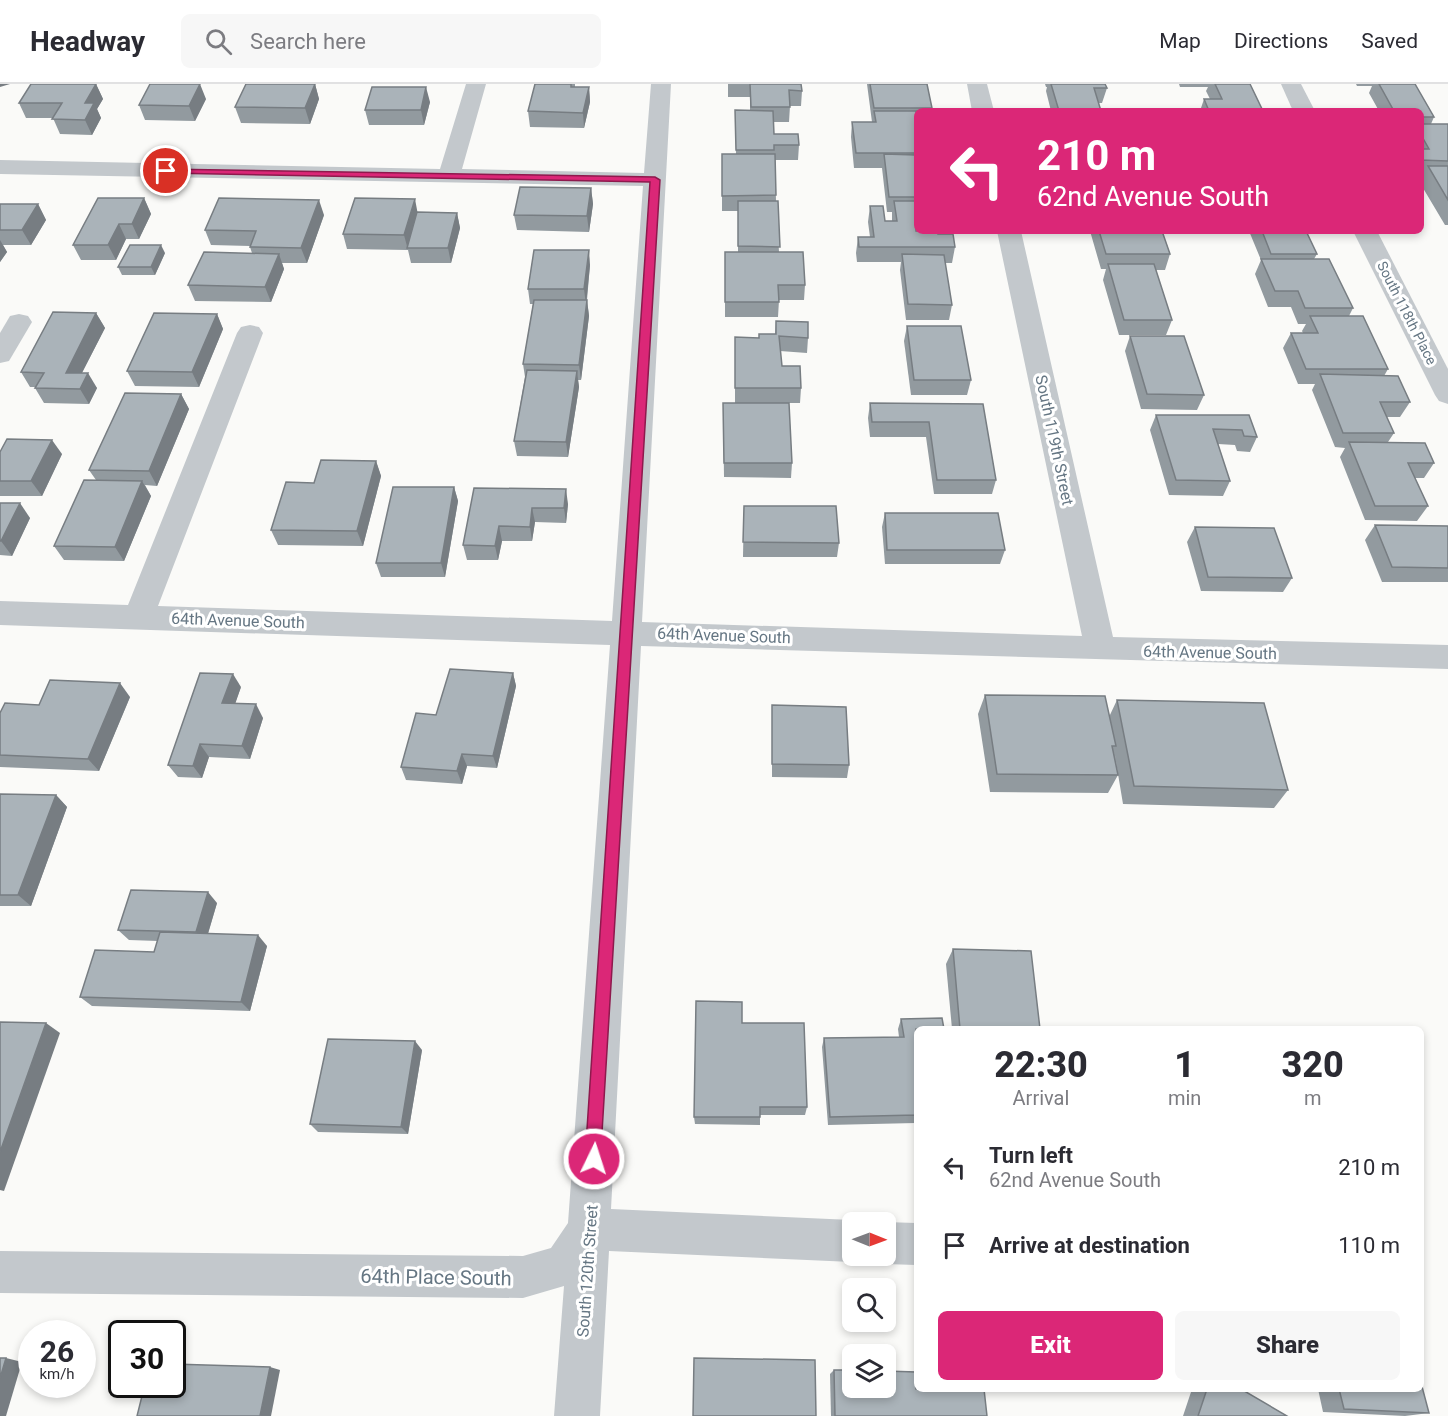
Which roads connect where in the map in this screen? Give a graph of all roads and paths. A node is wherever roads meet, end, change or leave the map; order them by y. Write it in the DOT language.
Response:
graph roads {
  1 [pos="476,84"];
  2 [pos="661,84"];
  3 [pos="977,84"];
  4 [pos="1291,84"];
  5 [pos="982,108"];
  6 [pos="1303,108"];
  7 [pos="0,167"];
  8 [pos="449,176"];
  9 [pos="655,180"];
  10 [pos="1010,234"];
  11 [pos="1367,234"];
  12 [pos="19,322"];
  13 [pos="250,333"];
  14 [pos="0,355"];
  15 [pos="1448,396"];
  16 [pos="0,613"];
  17 [pos="139,617"];
  18 [pos="627,631"];
  19 [pos="1100,649"];
  20 [pos="1448,657"];
  21 [pos="589,1229"];
  22 [pos="842,1241"];
  23 [pos="896,1243"];
  24 [pos="914,1244"];
  25 [pos="0,1272"];
  26 [pos="577,1416"];
  1 -- 8 [label="street"];
  2 -- 9 [label="street, South 120th Street"];
  3 -- 5 [label="street"];
  4 -- 6 [label="street"];
  7 -- 8 [label="street"];
  8 -- 9 [label="street"];
  9 -- 18 [label="street, South 120th Street"];
  10 -- 19 [label="street, South 119th Street"];
  11 -- 15 [label="street, South 118th Place"];
  12 -- 14 [label="street"];
  13 -- 17 [label="street"];
  16 -- 17 [label="street, 64th Avenue South"];
  17 -- 18 [label="street, 64th Avenue South"];
  18 -- 19 [label="street, 64th Avenue South"];
  18 -- 21 [label="street, South 120th Street"];
  19 -- 20 [label="street, 64th Avenue South"];
  21 -- 22 [label="street"];
  21 -- 25 [label="street, 64th Place South"];
  21 -- 26 [label="street, South 120th Street"];
  23 -- 24 [label="street"];
}
